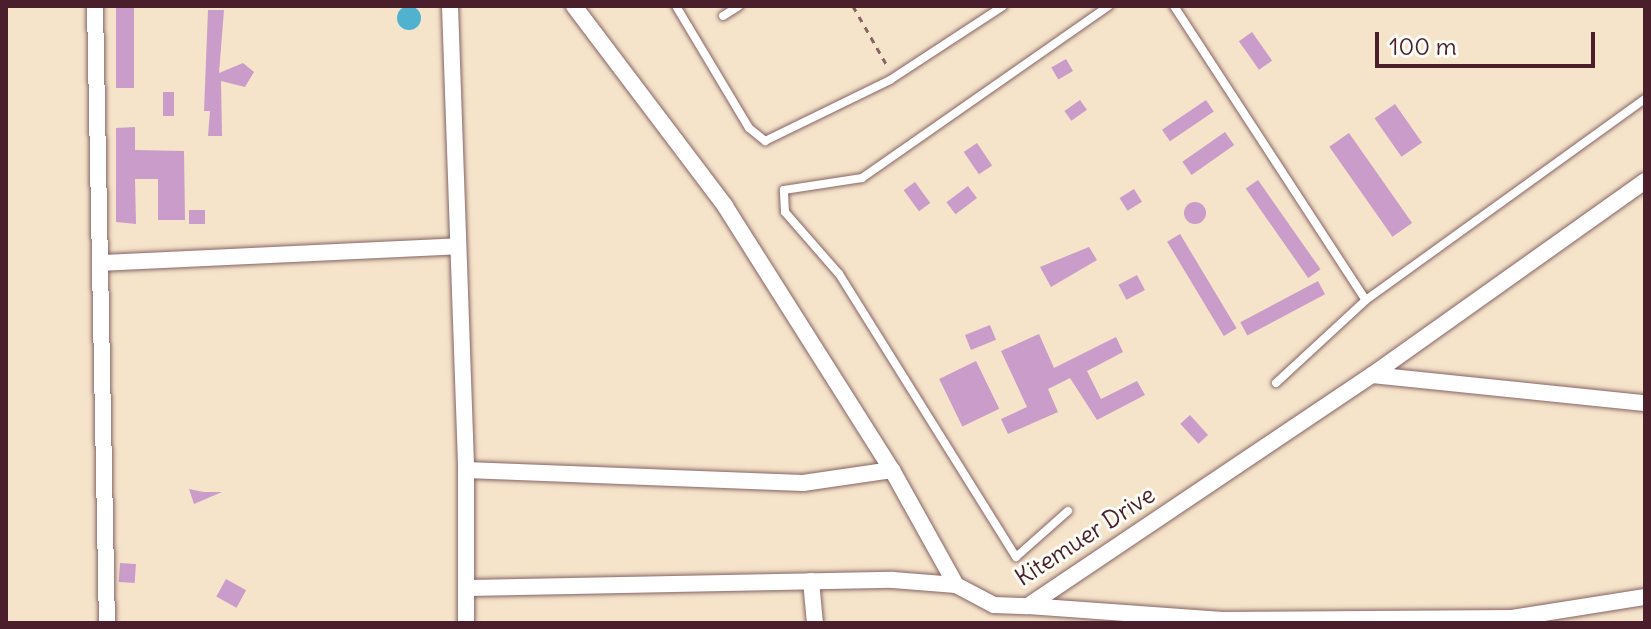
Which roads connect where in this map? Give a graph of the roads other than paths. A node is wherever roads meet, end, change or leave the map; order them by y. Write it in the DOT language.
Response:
graph roads {
  1 [pos="95,6"];
  2 [pos="450,6"];
  3 [pos="574,6"];
  4 [pos="676,6"];
  5 [pos="739,6"];
  6 [pos="1003,6"];
  7 [pos="1109,6"];
  8 [pos="1174,6"];
  9 [pos="723,16"];
  10 [pos="1645,99"];
  11 [pos="1645,181"];
  12 [pos="456,246"];
  13 [pos="101,263"];
  14 [pos="1366,300"];
  15 [pos="1372,375"];
  16 [pos="1276,383"];
  17 [pos="1645,403"];
  18 [pos="466,470"];
  19 [pos="892,470"];
  20 [pos="1068,511"];
  21 [pos="811,581"];
  22 [pos="956,585"];
  23 [pos="468,588"];
  24 [pos="1645,597"];
  25 [pos="1028,606"];
  26 [pos="1083,618"];
  27 [pos="107,623"];
  28 [pos="466,623"];
  29 [pos="815,623"];
  1 -- 13 [label="street"];
  2 -- 12 [label="street"];
  3 -- 19 [label="street"];
  4 -- 6 [label="lane"];
  5 -- 9 [label="lane"];
  7 -- 20 [label="lane"];
  8 -- 14 [label="lane"];
  10 -- 14 [label="lane"];
  11 -- 15 [label="street, Kitemuer Drive"];
  12 -- 13 [label="street"];
  12 -- 18 [label="street"];
  13 -- 27 [label="street"];
  14 -- 16 [label="lane"];
  15 -- 17 [label="street"];
  15 -- 25 [label="street, Kitemuer Drive"];
  18 -- 19 [label="street"];
  18 -- 23 [label="street"];
  19 -- 22 [label="street"];
  21 -- 22 [label="street"];
  21 -- 23 [label="street"];
  21 -- 29 [label="street"];
  22 -- 25 [label="street, Kitemuer Drive"];
  23 -- 28 [label="street"];
  24 -- 26 [label="street"];
  25 -- 26 [label="street"];
}
